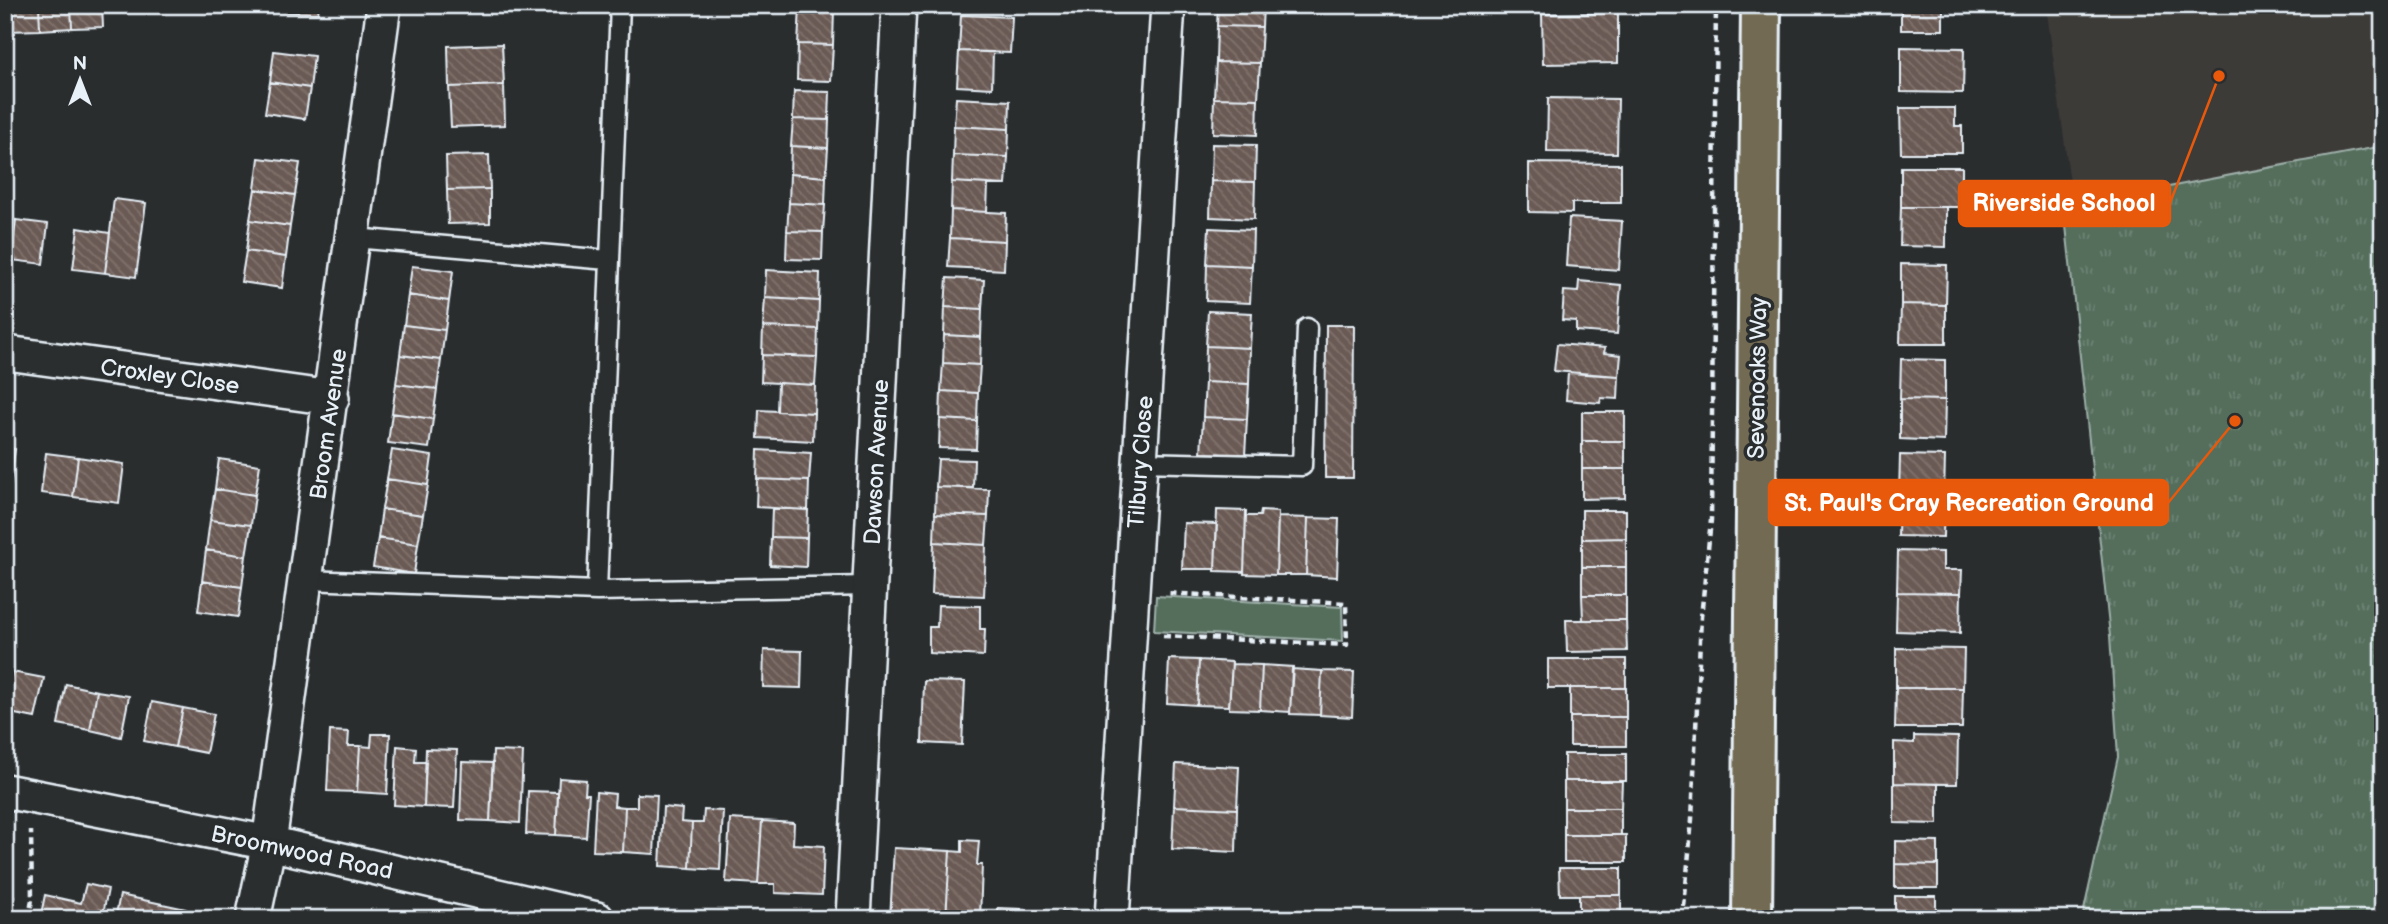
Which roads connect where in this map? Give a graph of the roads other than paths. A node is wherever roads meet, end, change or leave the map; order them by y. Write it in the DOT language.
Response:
graph roads {
  1 [pos="384,5"];
  2 [pos="620,5"];
  3 [pos="899,5"];
  4 [pos="1168,5"];
  5 [pos="1761,5"];
  6 [pos="354,238"];
  7 [pos="608,260"];
  8 [pos="1307,328"];
  9 [pos="7,353"];
  10 [pos="332,398"];
  11 [pos="1140,461"];
  12 [pos="306,580"];
  13 [pos="870,586"];
  14 [pos="597,591"];
  15 [pos="18,793"];
  16 [pos="269,843"];
  17 [pos="253,919"];
  18 [pos="597,919"];
  19 [pos="853,919"];
  20 [pos="1112,919"];
  21 [pos="1752,919"];
  1 -- 6 [label="street, Broom Avenue"];
  2 -- 7 [label="lane"];
  3 -- 13 [label="street, Dawson Avenue"];
  4 -- 11 [label="street, Tilbury Close"];
  5 -- 21 [label="main road, Sevenoaks Way"];
  6 -- 7 [label="lane"];
  6 -- 10 [label="street, Broom Avenue"];
  7 -- 14 [label="lane"];
  8 -- 11 [label="lane"];
  9 -- 10 [label="street, Croxley Close"];
  10 -- 12 [label="street, Broom Avenue"];
  11 -- 20 [label="street, Tilbury Close"];
  12 -- 14 [label="lane"];
  12 -- 16 [label="street, Broom Avenue"];
  13 -- 14 [label="lane"];
  13 -- 19 [label="street, Dawson Avenue"];
  15 -- 16 [label="street, Broomwood Road"];
  16 -- 17 [label="street, Broom Avenue"];
  16 -- 18 [label="street, Broomwood Road"];
}
